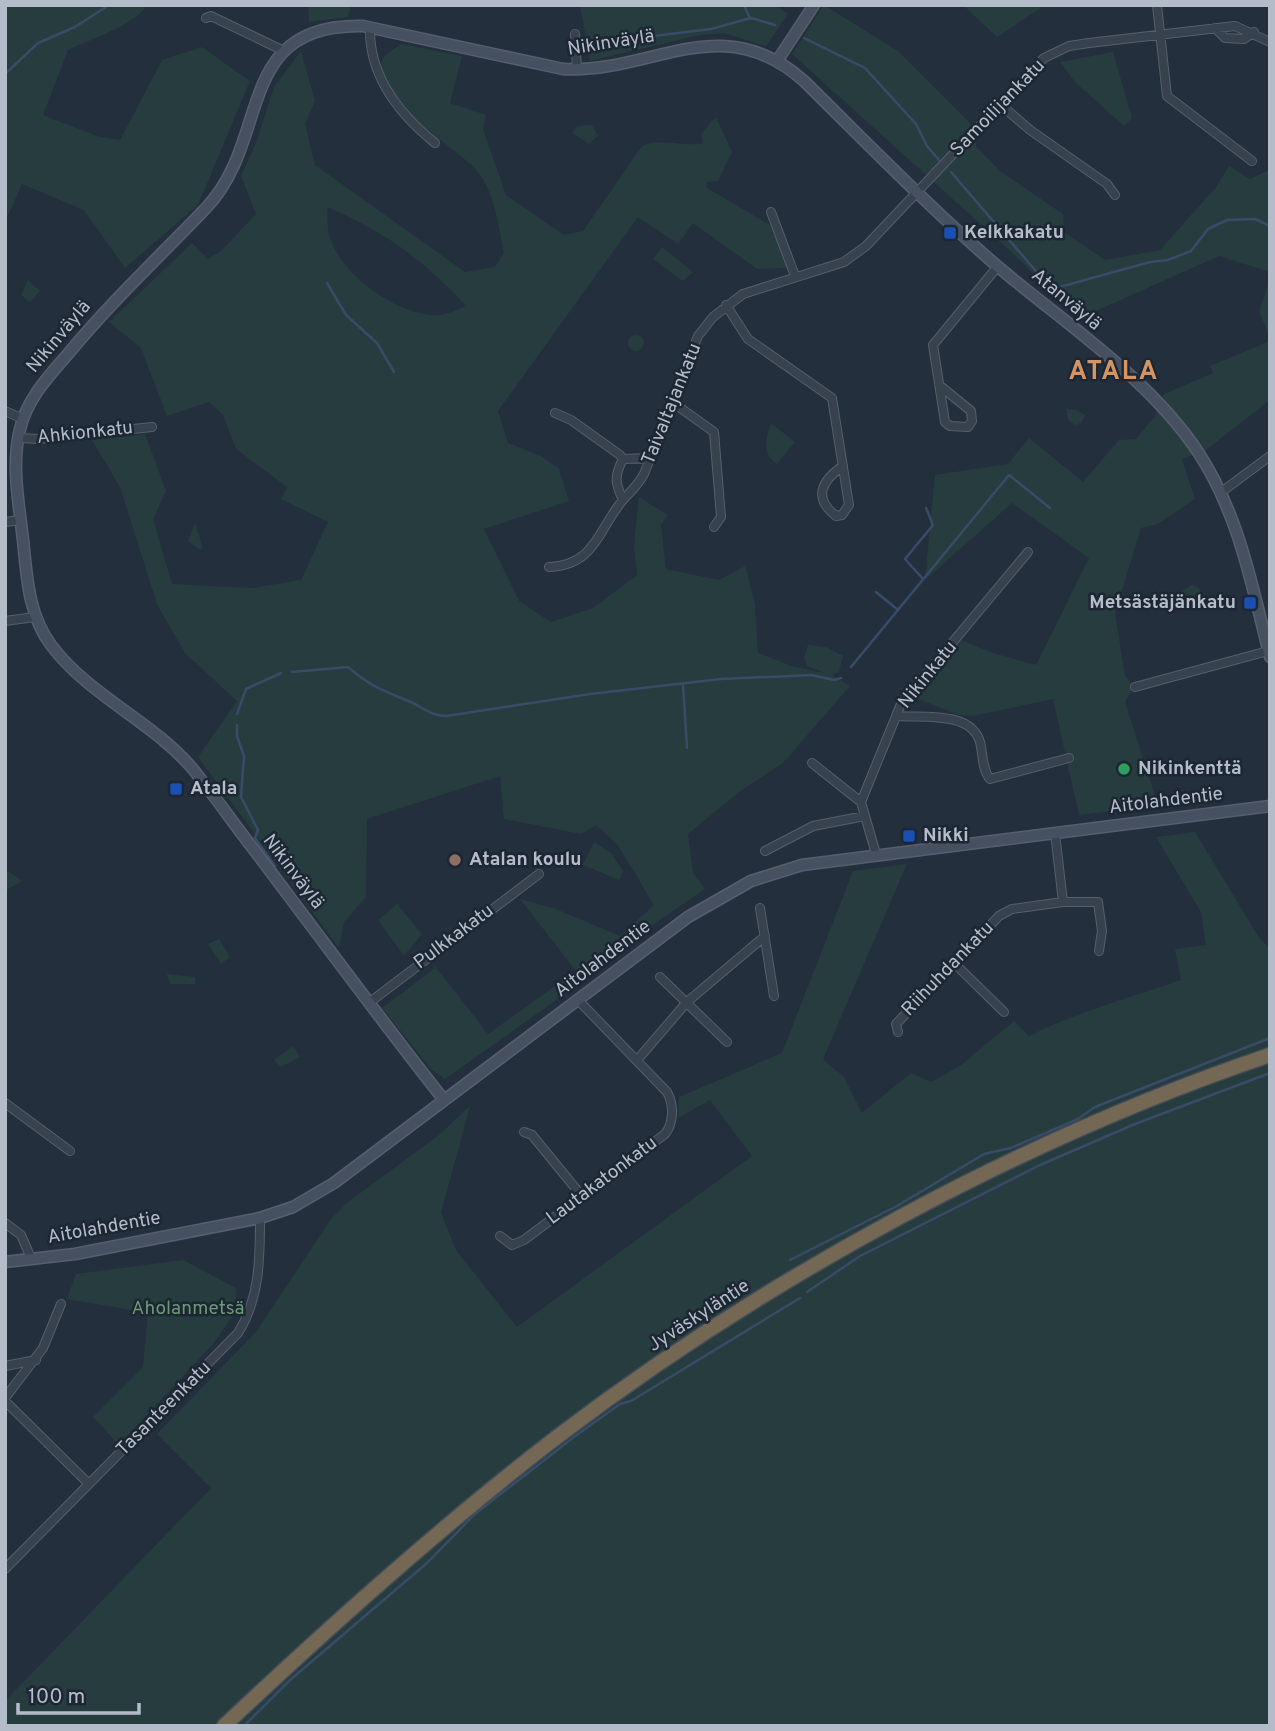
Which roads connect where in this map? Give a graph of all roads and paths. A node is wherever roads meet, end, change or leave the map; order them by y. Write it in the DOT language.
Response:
graph roads {
  1 [pos="814,5"];
  2 [pos="1157,5"];
  3 [pos="206,18"];
  4 [pos="370,28"];
  5 [pos="575,34"];
  6 [pos="1160,35"];
  7 [pos="1270,42"];
  8 [pos="284,51"];
  9 [pos="777,61"];
  10 [pos="577,69"];
  11 [pos="1000,104"];
  12 [pos="435,143"];
  13 [pos="1252,161"];
  14 [pos="918,194"];
  15 [pos="1115,195"];
  16 [pos="771,212"];
  17 [pos="998,266"];
  18 [pos="795,276"];
  19 [pos="726,305"];
  20 [pos="939,385"];
  21 [pos="672,402"];
  22 [pos="5,411"];
  23 [pos="555,413"];
  24 [pos="23,419"];
  25 [pos="152,427"];
  26 [pos="18,438"];
  27 [pos="1270,456"];
  28 [pos="650,458"];
  29 [pos="623,459"];
  30 [pos="843,466"];
  31 [pos="1220,493"];
  32 [pos="623,500"];
  33 [pos="21,520"];
  34 [pos="5,522"];
  35 [pos="714,527"];
  36 [pos="1028,552"];
  37 [pos="549,567"];
  38 [pos="34,617"];
  39 [pos="5,621"];
  40 [pos="1269,654"];
  41 [pos="1135,687"];
  42 [pos="897,716"];
  43 [pos="1069,758"];
  44 [pos="812,763"];
  45 [pos="861,802"];
  46 [pos="1270,806"];
  47 [pos="865,816"];
  48 [pos="1055,833"];
  49 [pos="765,851"];
  50 [pos="876,854"];
  51 [pos="538,874"];
  52 [pos="1063,902"];
  53 [pos="760,908"];
  54 [pos="765,936"];
  55 [pos="1099,951"];
  56 [pos="954,964"];
  57 [pos="660,977"];
  58 [pos="774,996"];
  59 [pos="578,1000"];
  60 [pos="370,1002"];
  61 [pos="687,1002"];
  62 [pos="1004,1012"];
  63 [pos="898,1032"];
  64 [pos="727,1042"];
  65 [pos="1270,1055"];
  66 [pos="638,1059"];
  67 [pos="444,1100"];
  68 [pos="5,1104"];
  69 [pos="524,1132"];
  70 [pos="70,1151"];
  71 [pos="581,1195"];
  72 [pos="260,1218"];
  73 [pos="5,1223"];
  74 [pos="500,1236"];
  75 [pos="31,1258"];
  76 [pos="5,1262"];
  77 [pos="61,1304"];
  78 [pos="36,1360"];
  79 [pos="5,1366"];
  80 [pos="5,1399"];
  81 [pos="89,1484"];
  82 [pos="5,1569"];
  83 [pos="224,1726"];
  1 -- 9 [label="street"];
  2 -- 6 [label="street"];
  3 -- 8 [label="street"];
  4 -- 8 [label="street, Nikinväylä"];
  4 -- 10 [label="street, Nikinväylä"];
  4 -- 12 [label="street"];
  5 -- 10 [label="street"];
  6 -- 7 [label="street, Samoilijankatu"];
  6 -- 11 [label="street, Samoilijankatu"];
  6 -- 13 [label="street"];
  8 -- 24 [label="street, Nikinväylä"];
  9 -- 10 [label="street, Nikinväylä"];
  9 -- 14 [label="street, Atanväylä"];
  11 -- 14 [label="street, Samoilijankatu"];
  11 -- 15 [label="street"];
  14 -- 17 [label="street, Atanväylä"];
  14 -- 18 [label="street, Taivaltajankatu"];
  16 -- 18 [label="street"];
  17 -- 20 [label="street"];
  17 -- 31 [label="street, Atanväylä"];
  18 -- 19 [label="street, Taivaltajankatu"];
  19 -- 21 [label="street, Taivaltajankatu"];
  19 -- 30 [label="street"];
  20 -- 20 [label="street"];
  21 -- 28 [label="street, Taivaltajankatu"];
  21 -- 35 [label="street"];
  22 -- 24 [label="street, Ahkionkatu"];
  23 -- 29 [label="street"];
  24 -- 26 [label="street, Nikinväylä"];
  25 -- 26 [label="street, Ahkionkatu"];
  26 -- 33 [label="street, Nikinväylä"];
  27 -- 31 [label="street"];
  28 -- 29 [label="street"];
  28 -- 32 [label="street, Taivaltajankatu"];
  29 -- 32 [label="street"];
  30 -- 30 [label="street"];
  31 -- 40 [label="street, Atanväylä"];
  32 -- 37 [label="street, Taivaltajankatu"];
  33 -- 34 [label="street"];
  33 -- 38 [label="street, Nikinväylä"];
  36 -- 42 [label="street, Nikinkatu"];
  38 -- 39 [label="street"];
  38 -- 60 [label="street, Nikinväylä"];
  40 -- 41 [label="street"];
  42 -- 43 [label="street"];
  42 -- 45 [label="street, Nikinkatu"];
  44 -- 45 [label="street"];
  45 -- 47 [label="street"];
  46 -- 48 [label="street, Aitolahdentie"];
  47 -- 49 [label="street"];
  47 -- 50 [label="street"];
  48 -- 50 [label="street, Aitolahdentie"];
  48 -- 52 [label="street"];
  50 -- 59 [label="street, Aitolahdentie"];
  51 -- 60 [label="street, Pulkkakatu"];
  52 -- 55 [label="street, Riihuhdankatu"];
  52 -- 56 [label="street, Riihuhdankatu"];
  53 -- 54 [label="street"];
  54 -- 58 [label="street"];
  54 -- 61 [label="street"];
  56 -- 62 [label="street"];
  56 -- 63 [label="street, Riihuhdankatu"];
  57 -- 61 [label="street"];
  59 -- 66 [label="street, Lautakatonkatu"];
  59 -- 67 [label="street, Aitolahdentie"];
  60 -- 67 [label="street, Nikinväylä"];
  61 -- 64 [label="street"];
  61 -- 66 [label="street"];
  65 -- 83 [label="highway, Jyväskyläntie"];
  66 -- 71 [label="street, Lautakatonkatu"];
  67 -- 72 [label="street, Aitolahdentie"];
  68 -- 70 [label="street"];
  69 -- 71 [label="street"];
  71 -- 74 [label="street, Lautakatonkatu"];
  72 -- 75 [label="street, Aitolahdentie"];
  72 -- 81 [label="street, Tasanteenkatu"];
  73 -- 75 [label="street"];
  75 -- 76 [label="street, Aitolahdentie"];
  77 -- 78 [label="street"];
  78 -- 79 [label="street"];
  78 -- 80 [label="street"];
  80 -- 81 [label="street"];
  81 -- 82 [label="street, Tasanteenkatu"];
}
